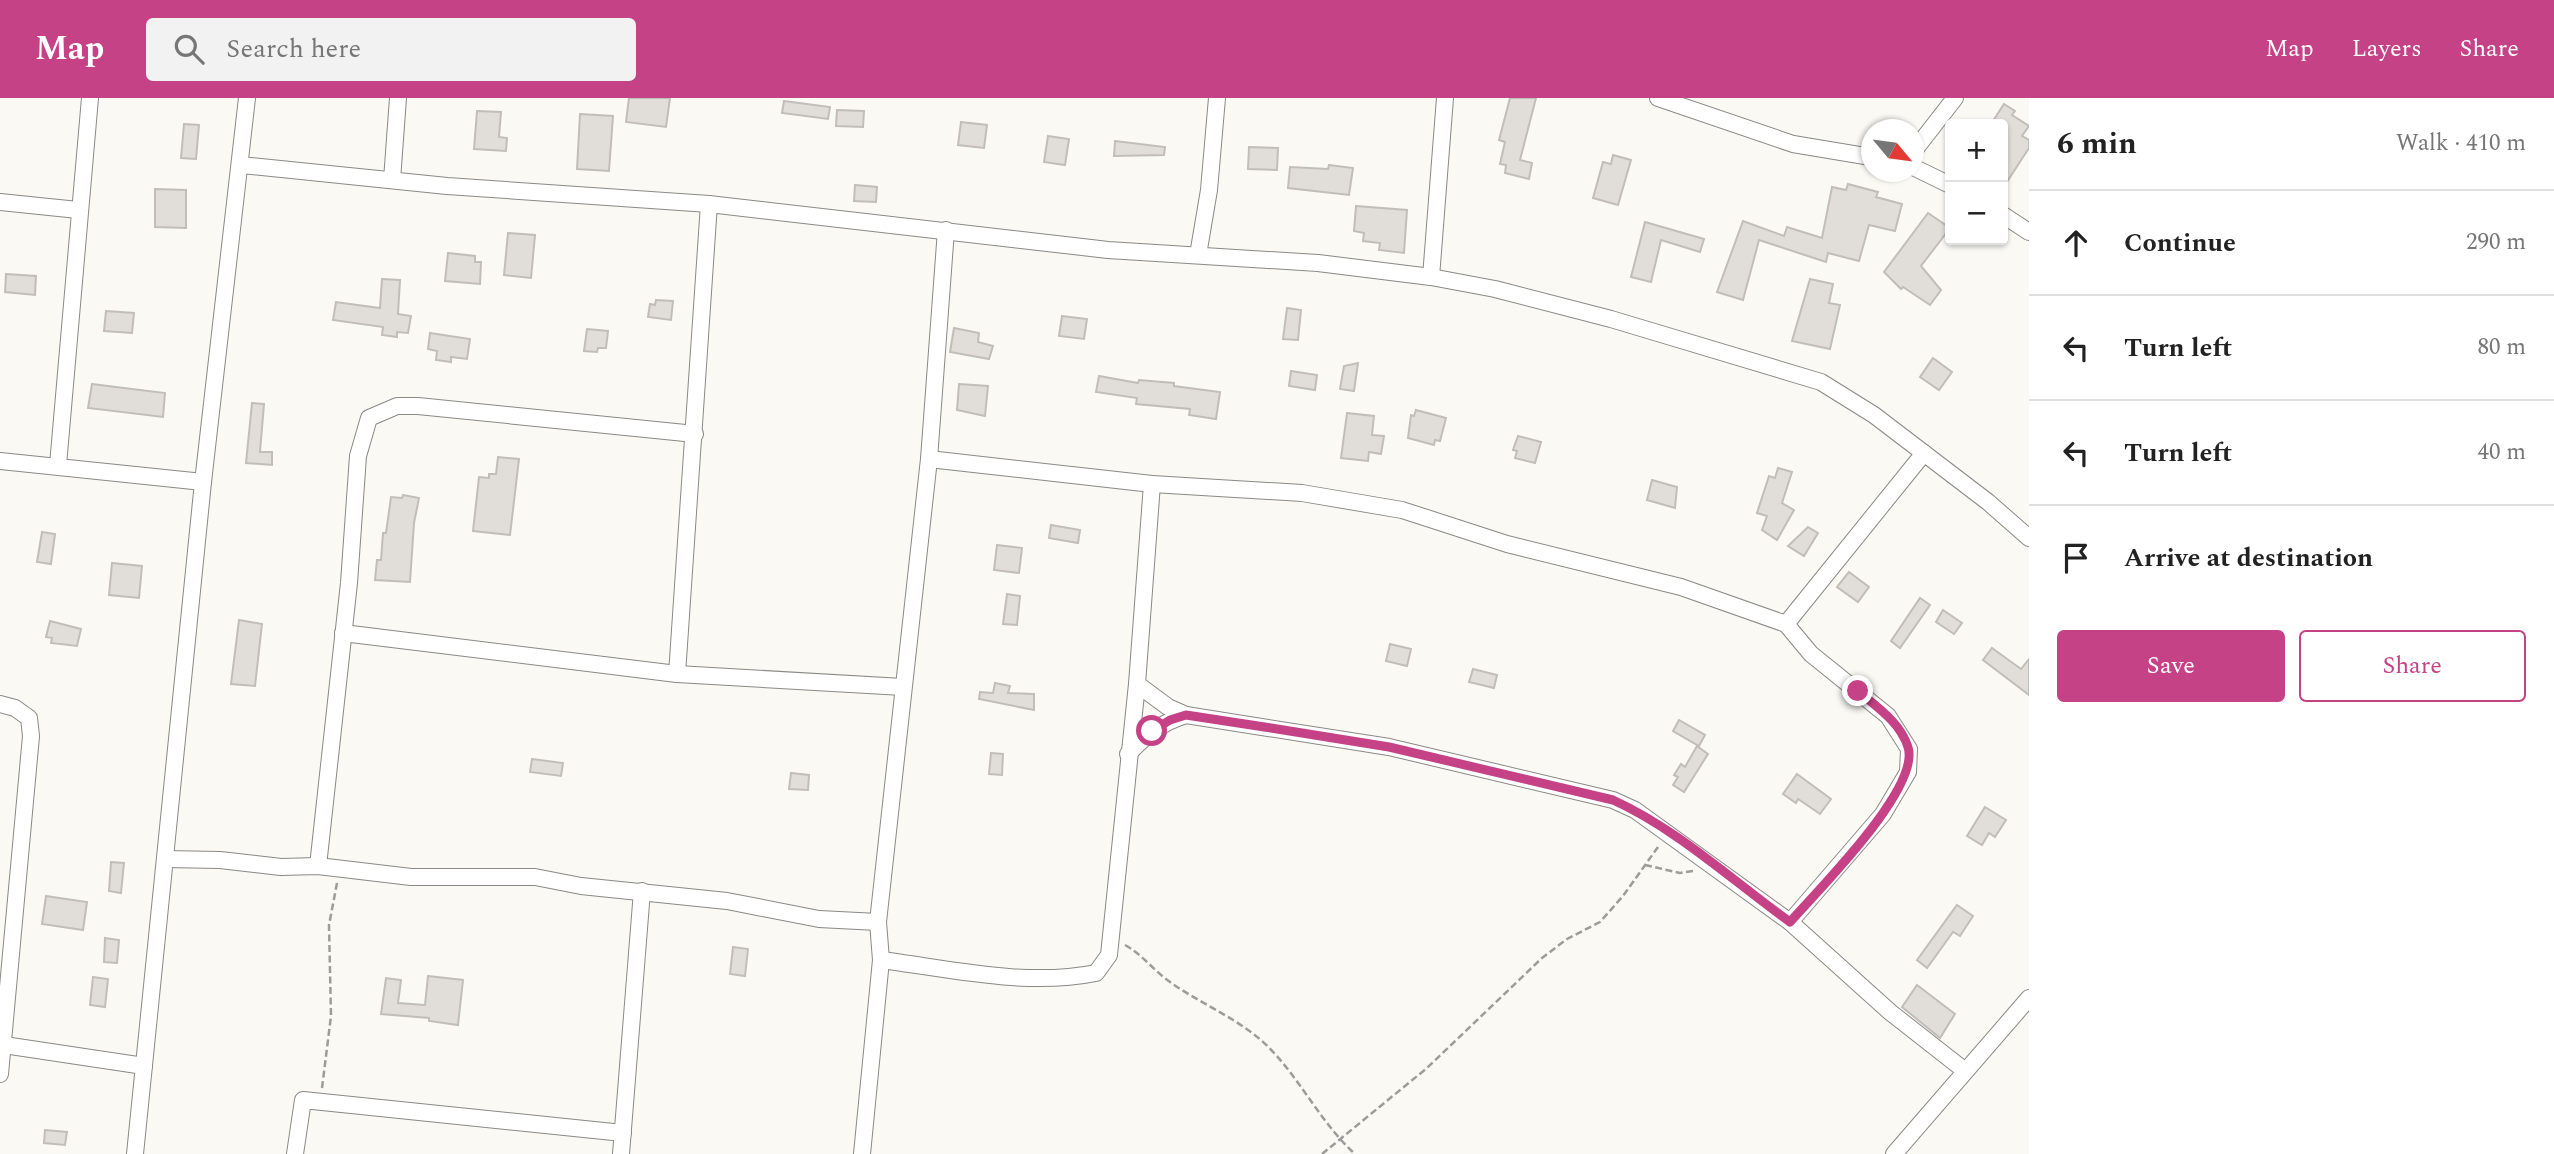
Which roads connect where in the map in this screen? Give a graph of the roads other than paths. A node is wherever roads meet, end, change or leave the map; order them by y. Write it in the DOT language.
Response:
graph roads {
  1 [pos="90,98"];
  2 [pos="247,98"];
  3 [pos="398,98"];
  4 [pos="1217,98"];
  5 [pos="1661,98"];
  6 [pos="1955,98"];
  7 [pos="1447,102"];
  8 [pos="1924,138"];
  9 [pos="1861,156"];
  10 [pos="241,165"];
  11 [pos="1924,172"];
  12 [pos="392,180"];
  13 [pos="1945,183"];
  14 [pos="0,202"];
  15 [pos="709,204"];
  16 [pos="78,210"];
  17 [pos="2008,218"];
  18 [pos="946,230"];
  19 [pos="2029,232"];
  20 [pos="1198,256"];
  21 [pos="1430,277"];
  22 [pos="695,433"];
  23 [pos="1924,453"];
  24 [pos="929,459"];
  25 [pos="0,461"];
  26 [pos="58,465"];
  27 [pos="203,482"];
  28 [pos="1152,484"];
  29 [pos="2029,538"];
  30 [pos="1786,624"];
  31 [pos="343,633"];
  32 [pos="677,674"];
  33 [pos="1137,684"];
  34 [pos="903,687"];
  35 [pos="0,704"];
  36 [pos="1186,715"];
  37 [pos="1128,754"];
  38 [pos="165,859"];
  39 [pos="318,866"];
  40 [pos="642,891"];
  41 [pos="878,922"];
  42 [pos="1790,922"];
  43 [pos="5,931"];
  44 [pos="881,960"];
  45 [pos="2029,998"];
  46 [pos="4,1045"];
  47 [pos="144,1066"];
  48 [pos="1964,1070"];
  49 [pos="0,1074"];
  50 [pos="623,1133"];
  51 [pos="135,1154"];
  52 [pos="295,1154"];
  53 [pos="621,1154"];
  54 [pos="862,1154"];
  55 [pos="1894,1154"];
  1 -- 16 [label="street"];
  2 -- 10 [label="street"];
  3 -- 12 [label="street"];
  4 -- 20 [label="street"];
  5 -- 9 [label="street"];
  6 -- 8 [label="street"];
  7 -- 21 [label="street"];
  10 -- 12 [label="street"];
  10 -- 27 [label="street"];
  11 -- 13 [label="street"];
  12 -- 15 [label="street"];
  14 -- 16 [label="street"];
  15 -- 18 [label="street"];
  15 -- 22 [label="street"];
  16 -- 26 [label="street"];
  17 -- 19 [label="street"];
  18 -- 20 [label="street"];
  18 -- 24 [label="street"];
  20 -- 21 [label="street"];
  21 -- 23 [label="street"];
  22 -- 31 [label="street"];
  22 -- 32 [label="street"];
  23 -- 29 [label="street"];
  23 -- 30 [label="street"];
  24 -- 28 [label="street"];
  24 -- 34 [label="street"];
  25 -- 26 [label="street"];
  26 -- 27 [label="street"];
  27 -- 38 [label="street"];
  28 -- 30 [label="street"];
  28 -- 33 [label="street"];
  30 -- 42 [label="street"];
  31 -- 32 [label="street"];
  31 -- 39 [label="street"];
  32 -- 34 [label="street"];
  33 -- 36 [label="street"];
  33 -- 37 [label="street"];
  34 -- 41 [label="street"];
  35 -- 43 [label="street"];
  36 -- 37 [label="street"];
  36 -- 42 [label="street"];
  37 -- 44 [label="street"];
  38 -- 39 [label="street"];
  38 -- 47 [label="street"];
  39 -- 40 [label="street"];
  40 -- 41 [label="street"];
  40 -- 50 [label="street"];
  41 -- 44 [label="street"];
  42 -- 48 [label="street"];
  43 -- 46 [label="street"];
  44 -- 54 [label="street"];
  45 -- 48 [label="street"];
  46 -- 47 [label="street"];
  46 -- 49 [label="street"];
  47 -- 51 [label="street"];
  48 -- 55 [label="street"];
  50 -- 52 [label="street"];
  50 -- 53 [label="street"];
}
